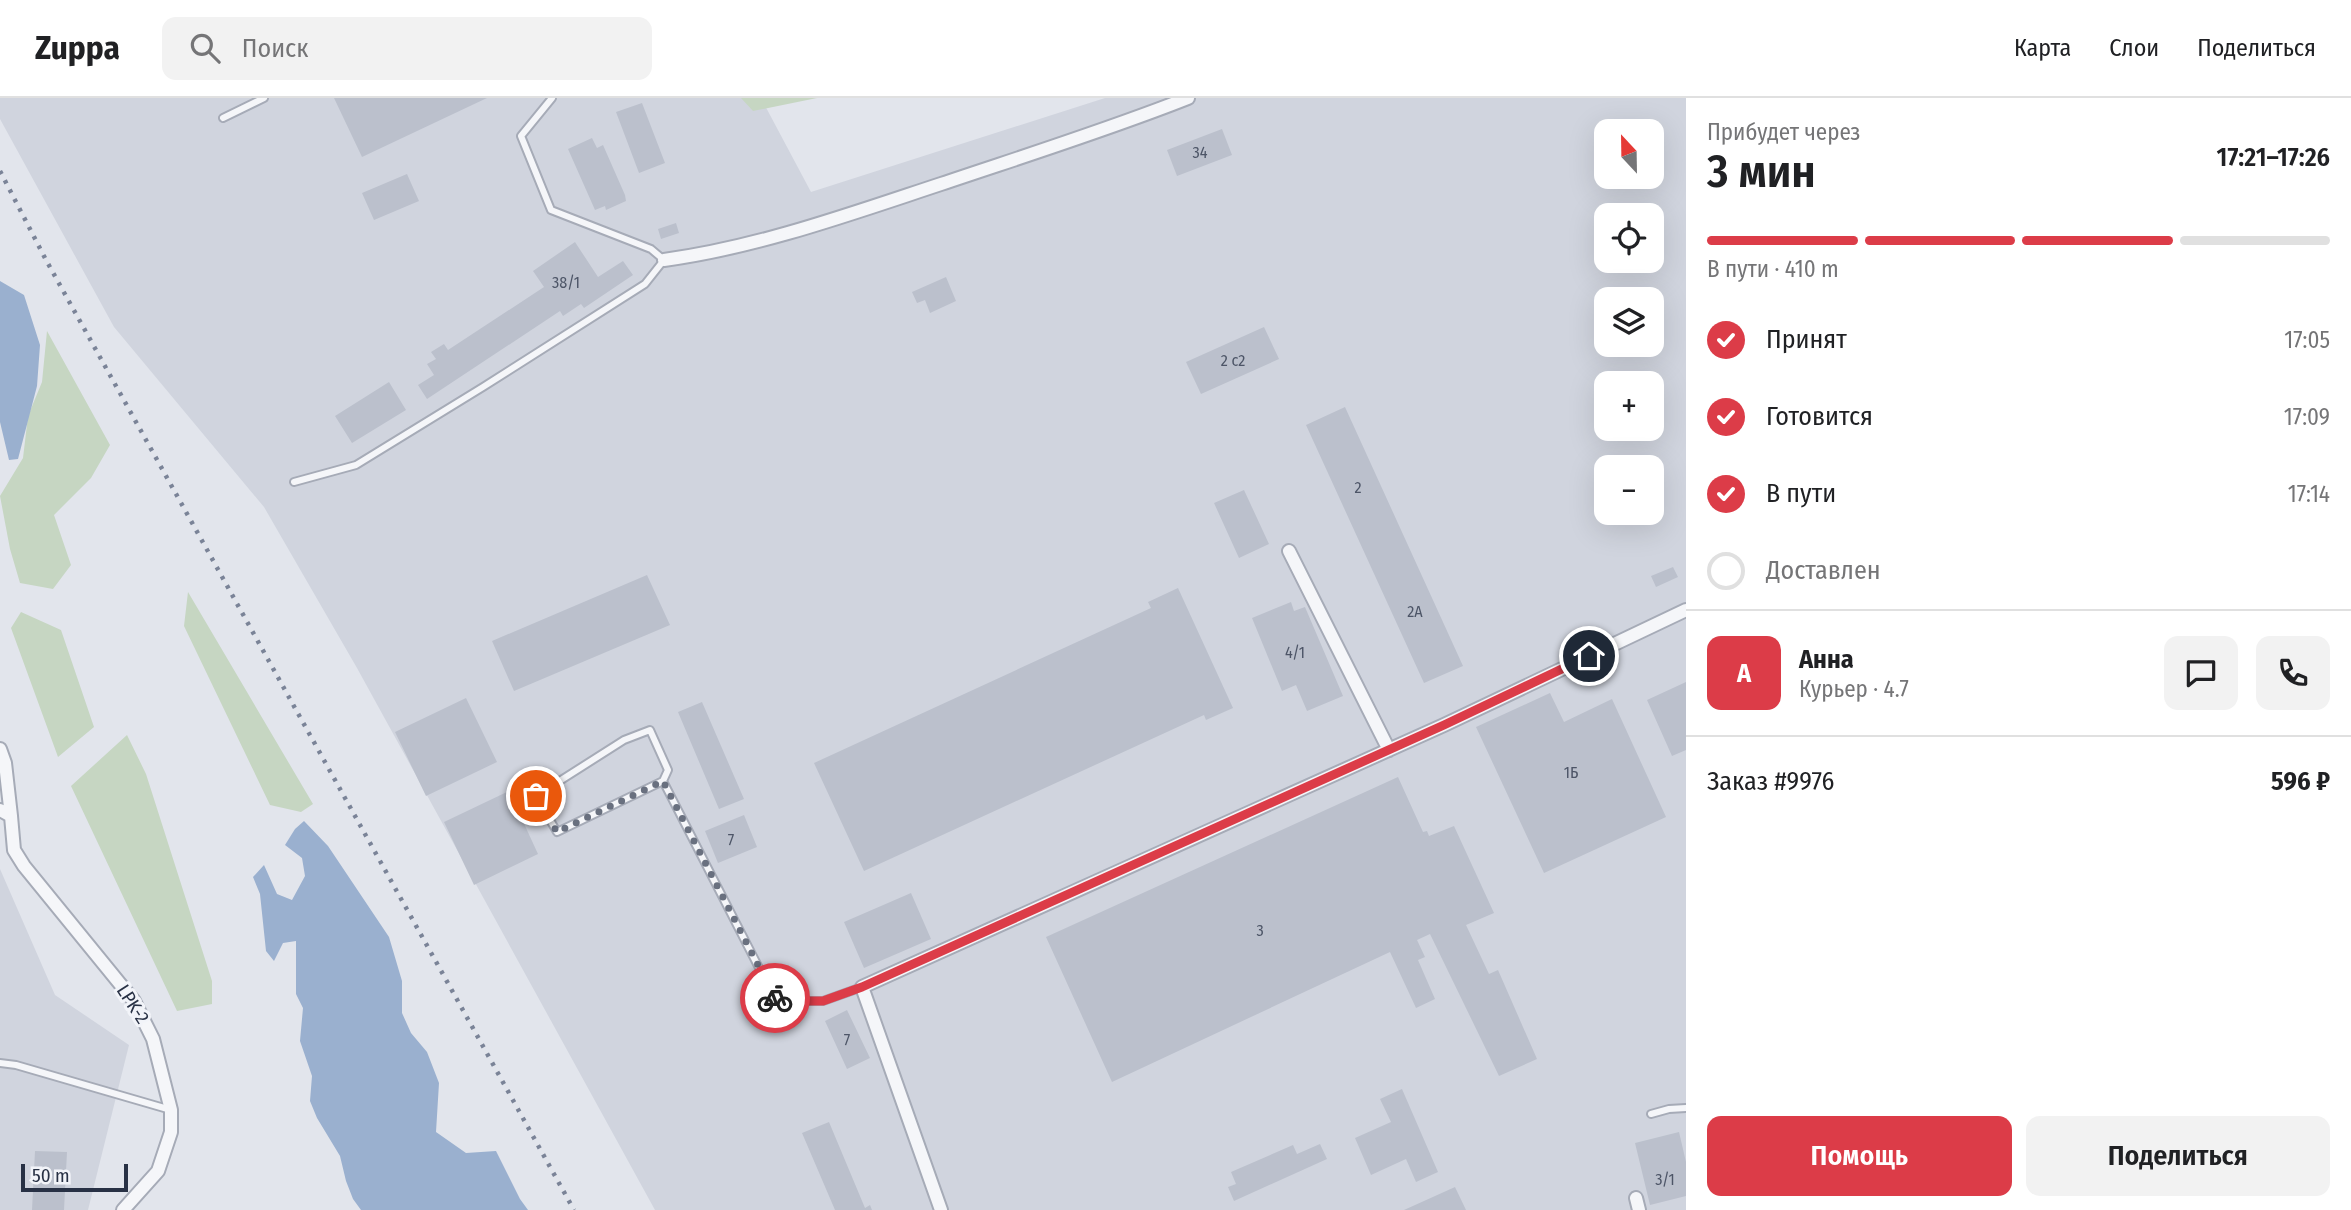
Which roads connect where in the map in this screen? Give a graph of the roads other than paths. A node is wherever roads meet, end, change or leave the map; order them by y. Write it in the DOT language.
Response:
graph roads {
  1 [pos="264,98"];
  2 [pos="552,98"];
  3 [pos="1188,98"];
  4 [pos="223,117"];
  5 [pos="664,260"];
  6 [pos="294,482"];
  7 [pos="1289,551"];
  8 [pos="1686,610"];
  9 [pos="0,749"];
  10 [pos="1389,750"];
  11 [pos="663,781"];
  12 [pos="6,813"];
  13 [pos="862,987"];
  14 [pos="0,1063"];
  15 [pos="1686,1108"];
  16 [pos="171,1111"];
  17 [pos="1651,1114"];
  18 [pos="123,1210"];
  19 [pos="941,1210"];
  1 -- 4 [label="lane"];
  2 -- 5 [label="lane"];
  3 -- 5 [label="street"];
  5 -- 6 [label="lane"];
  7 -- 10 [label="street"];
  8 -- 10 [label="street"];
  9 -- 12 [label="street, LPK-2"];
  10 -- 13 [label="street"];
  11 -- 11 [label="lane"];
  11 -- 13 [label="lane"];
  12 -- 16 [label="street, LPK-2"];
  13 -- 19 [label="street"];
  14 -- 16 [label="lane"];
  15 -- 17 [label="lane"];
  16 -- 18 [label="street, LPK-2"];
}
